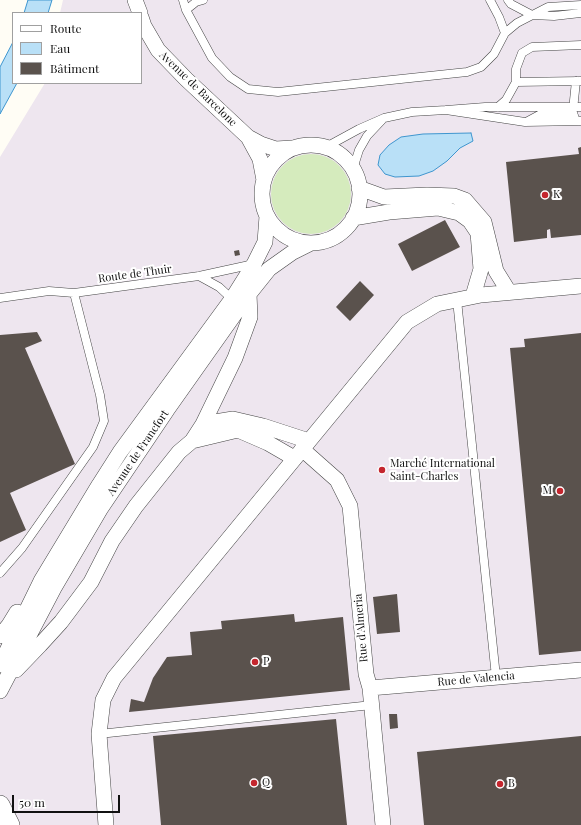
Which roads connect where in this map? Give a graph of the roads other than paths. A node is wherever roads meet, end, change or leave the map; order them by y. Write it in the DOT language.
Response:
graph roads {
  1 [pos="135,0"];
  2 [pos="182,0"];
  3 [pos="203,0"];
  4 [pos="490,0"];
  5 [pos="508,0"];
  6 [pos="581,5"];
  7 [pos="186,10"];
  8 [pos="140,12"];
  9 [pos="581,12"];
  10 [pos="532,15"];
  11 [pos="142,20"];
  12 [pos="505,33"];
  13 [pos="581,45"];
  14 [pos="578,81"];
  15 [pos="516,82"];
  16 [pos="498,107"];
  17 [pos="446,110"];
  18 [pos="577,114"];
  19 [pos="384,118"];
  20 [pos="248,137"];
  21 [pos="326,147"];
  22 [pos="292,148"];
  23 [pos="353,169"];
  24 [pos="264,180"];
  25 [pos="359,188"];
  26 [pos="267,216"];
  27 [pos="353,218"];
  28 [pos="311,243"];
  29 [pos="254,264"];
  30 [pos="199,276"];
  31 [pos="581,286"];
  32 [pos="509,292"];
  33 [pos="74,293"];
  34 [pos="249,294"];
  35 [pos="473,296"];
  36 [pos="0,298"];
  37 [pos="232,300"];
  38 [pos="457,300"];
  39 [pos="203,424"];
  40 [pos="192,441"];
  41 [pos="302,450"];
  42 [pos="99,485"];
  43 [pos="0,573"];
  44 [pos="0,636"];
  45 [pos="0,665"];
  46 [pos="581,670"];
  47 [pos="496,677"];
  48 [pos="3,686"];
  49 [pos="370,688"];
  50 [pos="372,705"];
  51 [pos="98,734"];
  52 [pos="0,805"];
  53 [pos="10,825"];
  54 [pos="106,825"];
  55 [pos="383,825"];
  1 -- 8 [label="street"];
  2 -- 7 [label="lane"];
  3 -- 7 [label="lane"];
  4 -- 12 [label="lane"];
  5 -- 10 [label="lane"];
  6 -- 10 [label="lane"];
  7 -- 12 [label="lane"];
  9 -- 10 [label="lane"];
  10 -- 12 [label="lane"];
  11 -- 20 [label="street, Avenue de Barcelone"];
  13 -- 15 [label="lane"];
  14 -- 15 [label="lane"];
  14 -- 18 [label="lane"];
  15 -- 16 [label="lane"];
  16 -- 17 [label="lane"];
  16 -- 18 [label="lane"];
  17 -- 18 [label="lane"];
  17 -- 19 [label="lane"];
  19 -- 21 [label="lane"];
  19 -- 23 [label="lane"];
  20 -- 22 [label="street"];
  20 -- 24 [label="street"];
  21 -- 22 [label="street"];
  21 -- 23 [label="street"];
  22 -- 24 [label="street"];
  23 -- 25 [label="street"];
  24 -- 26 [label="street"];
  25 -- 27 [label="street"];
  25 -- 32 [label="street"];
  26 -- 28 [label="street"];
  26 -- 29 [label="street, Avenue de Francfort"];
  27 -- 28 [label="street"];
  27 -- 35 [label="street"];
  28 -- 34 [label="street, Avenue de Francfort"];
  29 -- 30 [label="lane, Route de Thuir"];
  29 -- 37 [label="street, Avenue de Francfort"];
  30 -- 33 [label="lane, Route de Thuir"];
  30 -- 37 [label="lane"];
  31 -- 32 [label="street"];
  32 -- 35 [label="street"];
  33 -- 36 [label="lane, Route de Thuir"];
  33 -- 43 [label="lane"];
  34 -- 39 [label="street"];
  34 -- 48 [label="street, Avenue de Francfort"];
  35 -- 38 [label="street"];
  37 -- 42 [label="street, Avenue de Francfort"];
  38 -- 41 [label="street"];
  38 -- 47 [label="lane"];
  39 -- 40 [label="street"];
  39 -- 41 [label="street"];
  40 -- 41 [label="street"];
  40 -- 48 [label="street"];
  41 -- 49 [label="street, Rue d'Almeria"];
  41 -- 51 [label="street"];
  42 -- 44 [label="street"];
  42 -- 45 [label="street, Avenue de Francfort"];
  46 -- 47 [label="street, Rue de Valencia"];
  47 -- 49 [label="street, Rue de Valencia"];
  49 -- 50 [label="street, Rue d'Almeria"];
  50 -- 51 [label="lane"];
  50 -- 55 [label="street, Rue d'Almeria"];
  51 -- 54 [label="street"];
  52 -- 53 [label="street"];
}
